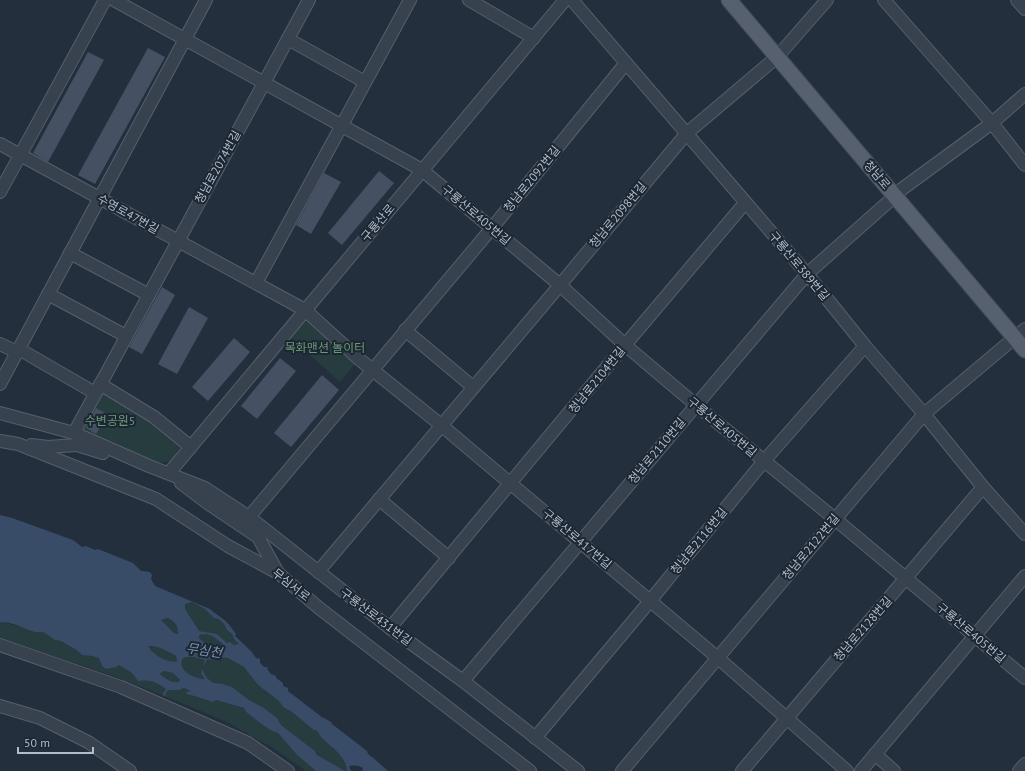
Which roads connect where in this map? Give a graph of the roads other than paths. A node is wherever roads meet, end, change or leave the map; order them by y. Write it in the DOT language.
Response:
graph roads {
  1 [pos="105,0"];
  2 [pos="114,0"];
  3 [pos="206,0"];
  4 [pos="310,0"];
  5 [pos="410,0"];
  6 [pos="469,0"];
  7 [pos="565,0"];
  8 [pos="572,0"];
  9 [pos="729,0"];
  10 [pos="827,0"];
  11 [pos="884,0"];
  12 [pos="1017,0"];
  13 [pos="1025,9"];
  14 [pos="534,38"];
  15 [pos="185,39"];
  16 [pos="288,39"];
  17 [pos="777,57"];
  18 [pos="626,63"];
  19 [pos="365,82"];
  20 [pos="264,83"];
  21 [pos="1025,94"];
  22 [pos="992,124"];
  23 [pos="342,127"];
  24 [pos="686,133"];
  25 [pos="0,144"];
  26 [pos="20,155"];
  27 [pos="1025,165"];
  28 [pos="422,170"];
  29 [pos="0,192"];
  30 [pos="895,196"];
  31 [pos="100,198"];
  32 [pos="746,203"];
  33 [pos="492,228"];
  34 [pos="178,241"];
  35 [pos="70,253"];
  36 [pos="807,274"];
  37 [pos="256,283"];
  38 [pos="560,285"];
  39 [pos="48,294"];
  40 [pos="149,295"];
  41 [pos="305,310"];
  42 [pos="405,330"];
  43 [pos="1020,333"];
  44 [pos="126,336"];
  45 [pos="0,344"];
  46 [pos="625,345"];
  47 [pos="865,346"];
  48 [pos="1025,350"];
  49 [pos="18,351"];
  50 [pos="372,369"];
  51 [pos="0,384"];
  52 [pos="473,387"];
  53 [pos="98,389"];
  54 [pos="696,406"];
  55 [pos="0,414"];
  56 [pos="924,414"];
  57 [pos="441,425"];
  58 [pos="74,433"];
  59 [pos="0,441"];
  60 [pos="18,444"];
  61 [pos="191,447"];
  62 [pos="764,462"];
  63 [pos="169,473"];
  64 [pos="511,484"];
  65 [pos="983,487"];
  66 [pos="379,499"];
  67 [pos="249,517"];
  68 [pos="835,519"];
  69 [pos="1025,534"];
  70 [pos="580,542"];
  71 [pos="449,558"];
  72 [pos="318,572"];
  73 [pos="278,573"];
  74 [pos="1025,576"];
  75 [pos="906,579"];
  76 [pos="650,601"];
  77 [pos="390,628"];
  78 [pos="975,636"];
  79 [pos="0,646"];
  80 [pos="718,658"];
  81 [pos="1025,678"];
  82 [pos="463,680"];
  83 [pos="0,706"];
  84 [pos="787,717"];
  85 [pos="535,738"];
  86 [pos="875,754"];
  87 [pos="1025,764"];
  88 [pos="130,771"];
  89 [pos="288,771"];
  90 [pos="530,771"];
  91 [pos="578,771"];
  92 [pos="622,771"];
  93 [pos="742,771"];
  94 [pos="847,771"];
  95 [pos="861,771"];
  96 [pos="894,771"];
  97 [pos="1019,771"];
  1 -- 26 [label="street"];
  2 -- 15 [label="street, 구룡산로405번길"];
  3 -- 15 [label="street"];
  4 -- 16 [label="street, 청남로2074번길"];
  5 -- 19 [label="street"];
  6 -- 14 [label="street"];
  7 -- 14 [label="street, 구룡산로"];
  8 -- 18 [label="street, 구룡산로389번길"];
  9 -- 17 [label="main road, 청남로"];
  10 -- 17 [label="street, 청남로2098번길"];
  11 -- 22 [label="street"];
  12 -- 13 [label="street"];
  14 -- 28 [label="street, 구룡산로"];
  15 -- 20 [label="street, 구룡산로405번길"];
  15 -- 31 [label="street"];
  16 -- 19 [label="street"];
  16 -- 20 [label="street, 청남로2074번길"];
  17 -- 24 [label="street, 청남로2098번길"];
  17 -- 30 [label="main road, 청남로"];
  18 -- 24 [label="street, 구룡산로389번길"];
  18 -- 33 [label="street, 청남로2092번길"];
  19 -- 23 [label="street"];
  20 -- 23 [label="street, 구룡산로405번길"];
  20 -- 34 [label="street, 청남로2074번길"];
  21 -- 22 [label="street, 청남로2110번길"];
  22 -- 27 [label="street"];
  22 -- 30 [label="street, 청남로2110번길"];
  23 -- 28 [label="street, 구룡산로405번길"];
  23 -- 37 [label="street"];
  24 -- 32 [label="street, 구룡산로389번길"];
  24 -- 38 [label="street, 청남로2098번길"];
  25 -- 26 [label="street, 수영로47번길"];
  26 -- 29 [label="street"];
  26 -- 31 [label="street, 수영로47번길"];
  28 -- 33 [label="street, 구룡산로405번길"];
  28 -- 41 [label="street, 구룡산로"];
  30 -- 36 [label="street, 청남로2110번길"];
  30 -- 43 [label="main road, 청남로"];
  31 -- 34 [label="street, 수영로47번길"];
  31 -- 35 [label="street"];
  32 -- 36 [label="street, 구룡산로389번길"];
  32 -- 46 [label="street, 청남로2104번길"];
  33 -- 38 [label="street, 구룡산로405번길"];
  33 -- 42 [label="street, 청남로2092번길"];
  34 -- 37 [label="street, 수영로47번길"];
  34 -- 40 [label="street, 청남로2074번길"];
  35 -- 39 [label="street"];
  35 -- 40 [label="street"];
  36 -- 47 [label="street, 구룡산로389번길"];
  36 -- 54 [label="street, 청남로2110번길"];
  37 -- 41 [label="street, 수영로47번길"];
  38 -- 46 [label="street, 구룡산로405번길"];
  38 -- 52 [label="street, 청남로2098번길"];
  39 -- 44 [label="street"];
  39 -- 49 [label="street"];
  40 -- 44 [label="street, 청남로2074번길"];
  41 -- 50 [label="street, 구룡산로417번길"];
  41 -- 61 [label="street, 구룡산로"];
  42 -- 50 [label="street, 청남로2092번길"];
  42 -- 52 [label="street"];
  43 -- 48 [label="main road, 청남로"];
  43 -- 56 [label="street, 청남로2122번길"];
  44 -- 53 [label="street, 청남로2074번길"];
  45 -- 49 [label="street"];
  46 -- 54 [label="street, 구룡산로405번길"];
  46 -- 64 [label="street, 청남로2104번길"];
  47 -- 56 [label="street, 구룡산로389번길"];
  47 -- 62 [label="street, 청남로2116번길"];
  49 -- 51 [label="street"];
  49 -- 53 [label="street"];
  50 -- 57 [label="street, 구룡산로417번길"];
  50 -- 67 [label="street, 청남로2092번길"];
  52 -- 57 [label="street, 청남로2098번길"];
  53 -- 58 [label="street, 청남로2074번길"];
  53 -- 61 [label="street"];
  54 -- 62 [label="street, 구룡산로405번길"];
  54 -- 70 [label="street, 청남로2110번길"];
  55 -- 58 [label="street"];
  56 -- 65 [label="street, 구룡산로389번길"];
  56 -- 68 [label="street, 청남로2122번길"];
  57 -- 64 [label="street, 구룡산로417번길"];
  57 -- 66 [label="street, 청남로2098번길"];
  58 -- 63 [label="street"];
  59 -- 60 [label="street, 무심서로"];
  60 -- 63 [label="street"];
  60 -- 73 [label="street, 무심서로"];
  61 -- 63 [label="street, 구룡산로"];
  62 -- 68 [label="street, 구룡산로405번길"];
  62 -- 76 [label="street, 청남로2116번길"];
  63 -- 67 [label="street, 구룡산로431번길"];
  63 -- 73 [label="street"];
  64 -- 70 [label="street, 구룡산로417번길"];
  64 -- 71 [label="street, 청남로2104번길"];
  65 -- 69 [label="street, 구룡산로389번길"];
  65 -- 75 [label="street, 청남로2128번길"];
  66 -- 71 [label="street"];
  66 -- 72 [label="street, 청남로2098번길"];
  67 -- 72 [label="street, 구룡산로431번길"];
  68 -- 75 [label="street, 구룡산로405번길"];
  68 -- 80 [label="street, 청남로2122번길"];
  70 -- 76 [label="street, 구룡산로417번길"];
  70 -- 82 [label="street, 청남로2110번길"];
  71 -- 77 [label="street, 청남로2104번길"];
  72 -- 77 [label="street, 구룡산로431번길"];
  73 -- 90 [label="street, 무심서로"];
  74 -- 78 [label="street"];
  75 -- 78 [label="street, 구룡산로405번길"];
  75 -- 84 [label="street, 청남로2128번길"];
  76 -- 80 [label="street, 구룡산로417번길"];
  76 -- 85 [label="street, 청남로2116번길"];
  77 -- 82 [label="street, 구룡산로431번길"];
  78 -- 81 [label="street, 구룡산로405번길"];
  78 -- 86 [label="street"];
  79 -- 89 [label="street"];
  80 -- 84 [label="street, 구룡산로417번길"];
  80 -- 92 [label="street, 청남로2122번길"];
  82 -- 85 [label="street, 구룡산로431번길"];
  83 -- 88 [label="street"];
  84 -- 93 [label="street, 청남로2128번길"];
  84 -- 94 [label="street, 구룡산로417번길"];
  85 -- 91 [label="street, 구룡산로431번길"];
  86 -- 95 [label="street"];
  86 -- 96 [label="street"];
  87 -- 97 [label="street"];
}
